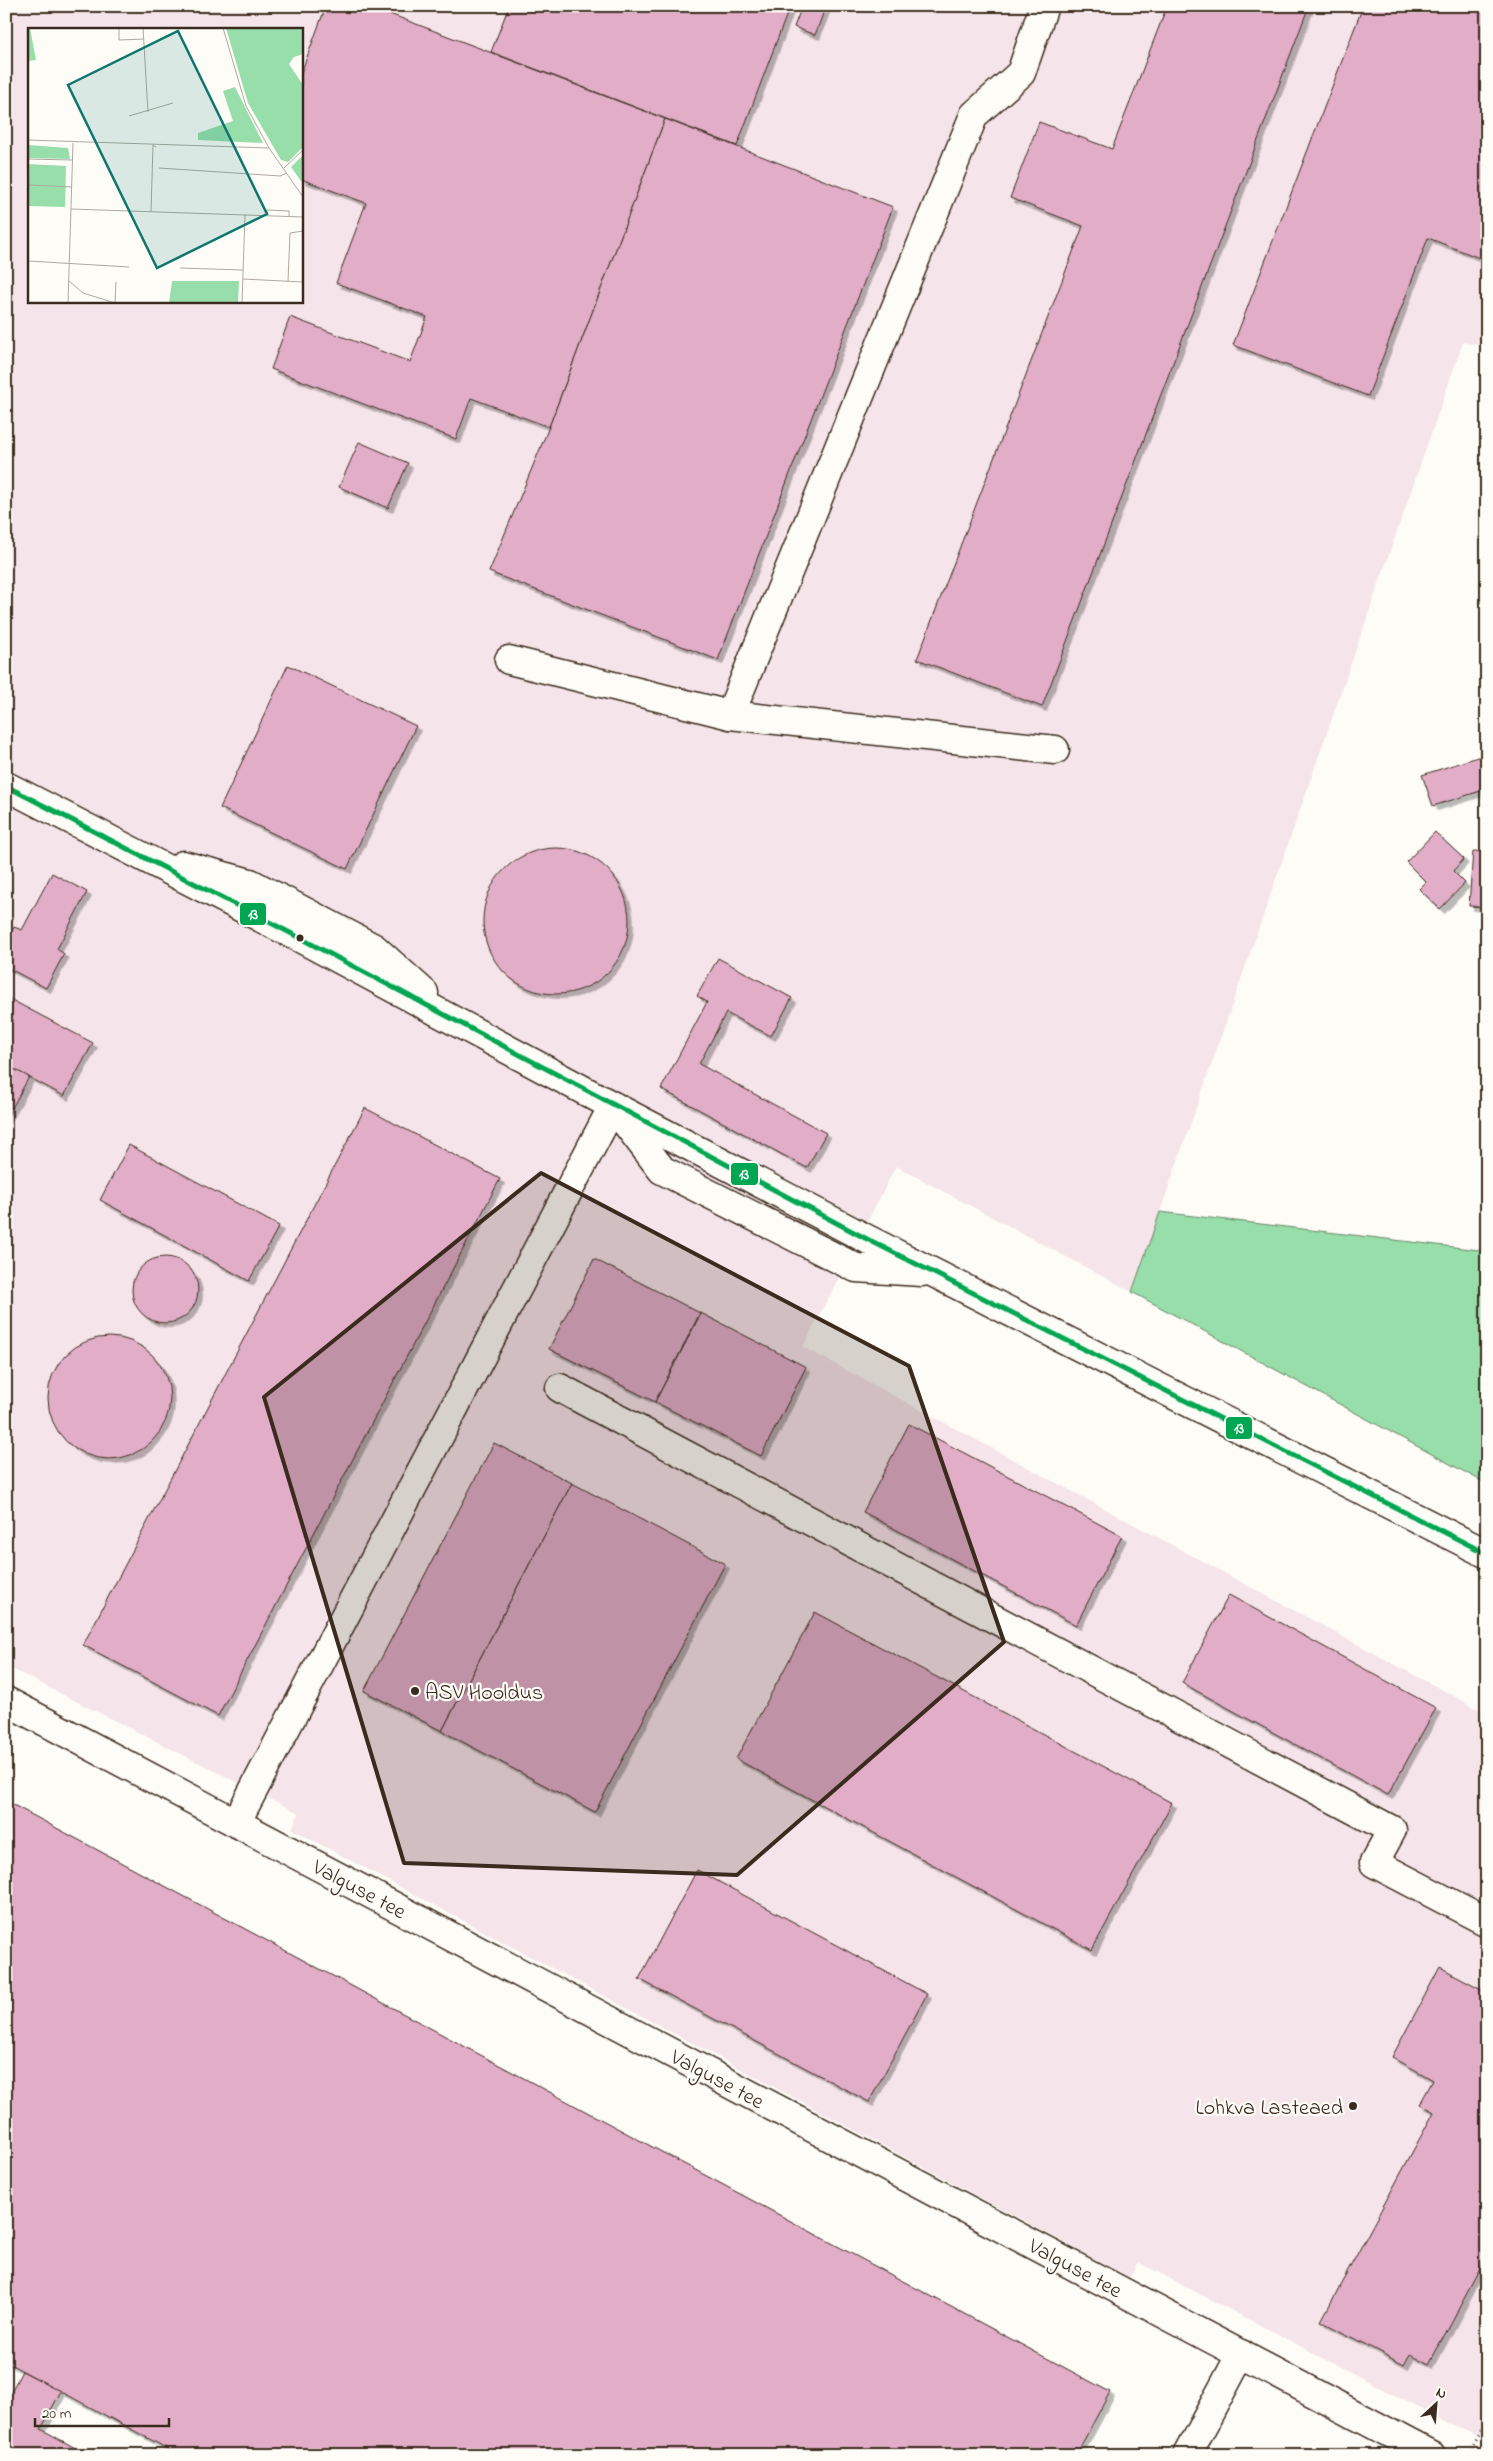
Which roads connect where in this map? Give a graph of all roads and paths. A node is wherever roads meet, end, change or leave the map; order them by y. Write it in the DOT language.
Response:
graph roads {
  1 [pos="1044,6"];
  2 [pos="509,660"];
  3 [pos="730,715"];
  4 [pos="1055,750"];
  5 [pos="6,786"];
  6 [pos="613,1106"];
  7 [pos="560,1388"];
  8 [pos="1487,1554"];
  9 [pos="6,1701"];
  10 [pos="236,1823"];
  11 [pos="1487,1922"];
  12 [pos="1241,2354"];
  13 [pos="1487,2418"];
  14 [pos="1187,2455"];
  15 [pos="1430,2455"];
  16 [pos="1480,2455"];
  1 -- 3 [label="street"];
  2 -- 3 [label="street"];
  3 -- 4 [label="street"];
  5 -- 6 [label="street"];
  6 -- 8 [label="street"];
  6 -- 10 [label="street"];
  7 -- 11 [label="street"];
  9 -- 10 [label="street, Valguse tee"];
  10 -- 12 [label="street, Valguse tee"];
  12 -- 14 [label="street"];
  12 -- 15 [label="street, Valguse tee"];
  13 -- 16 [label="path"];
}
